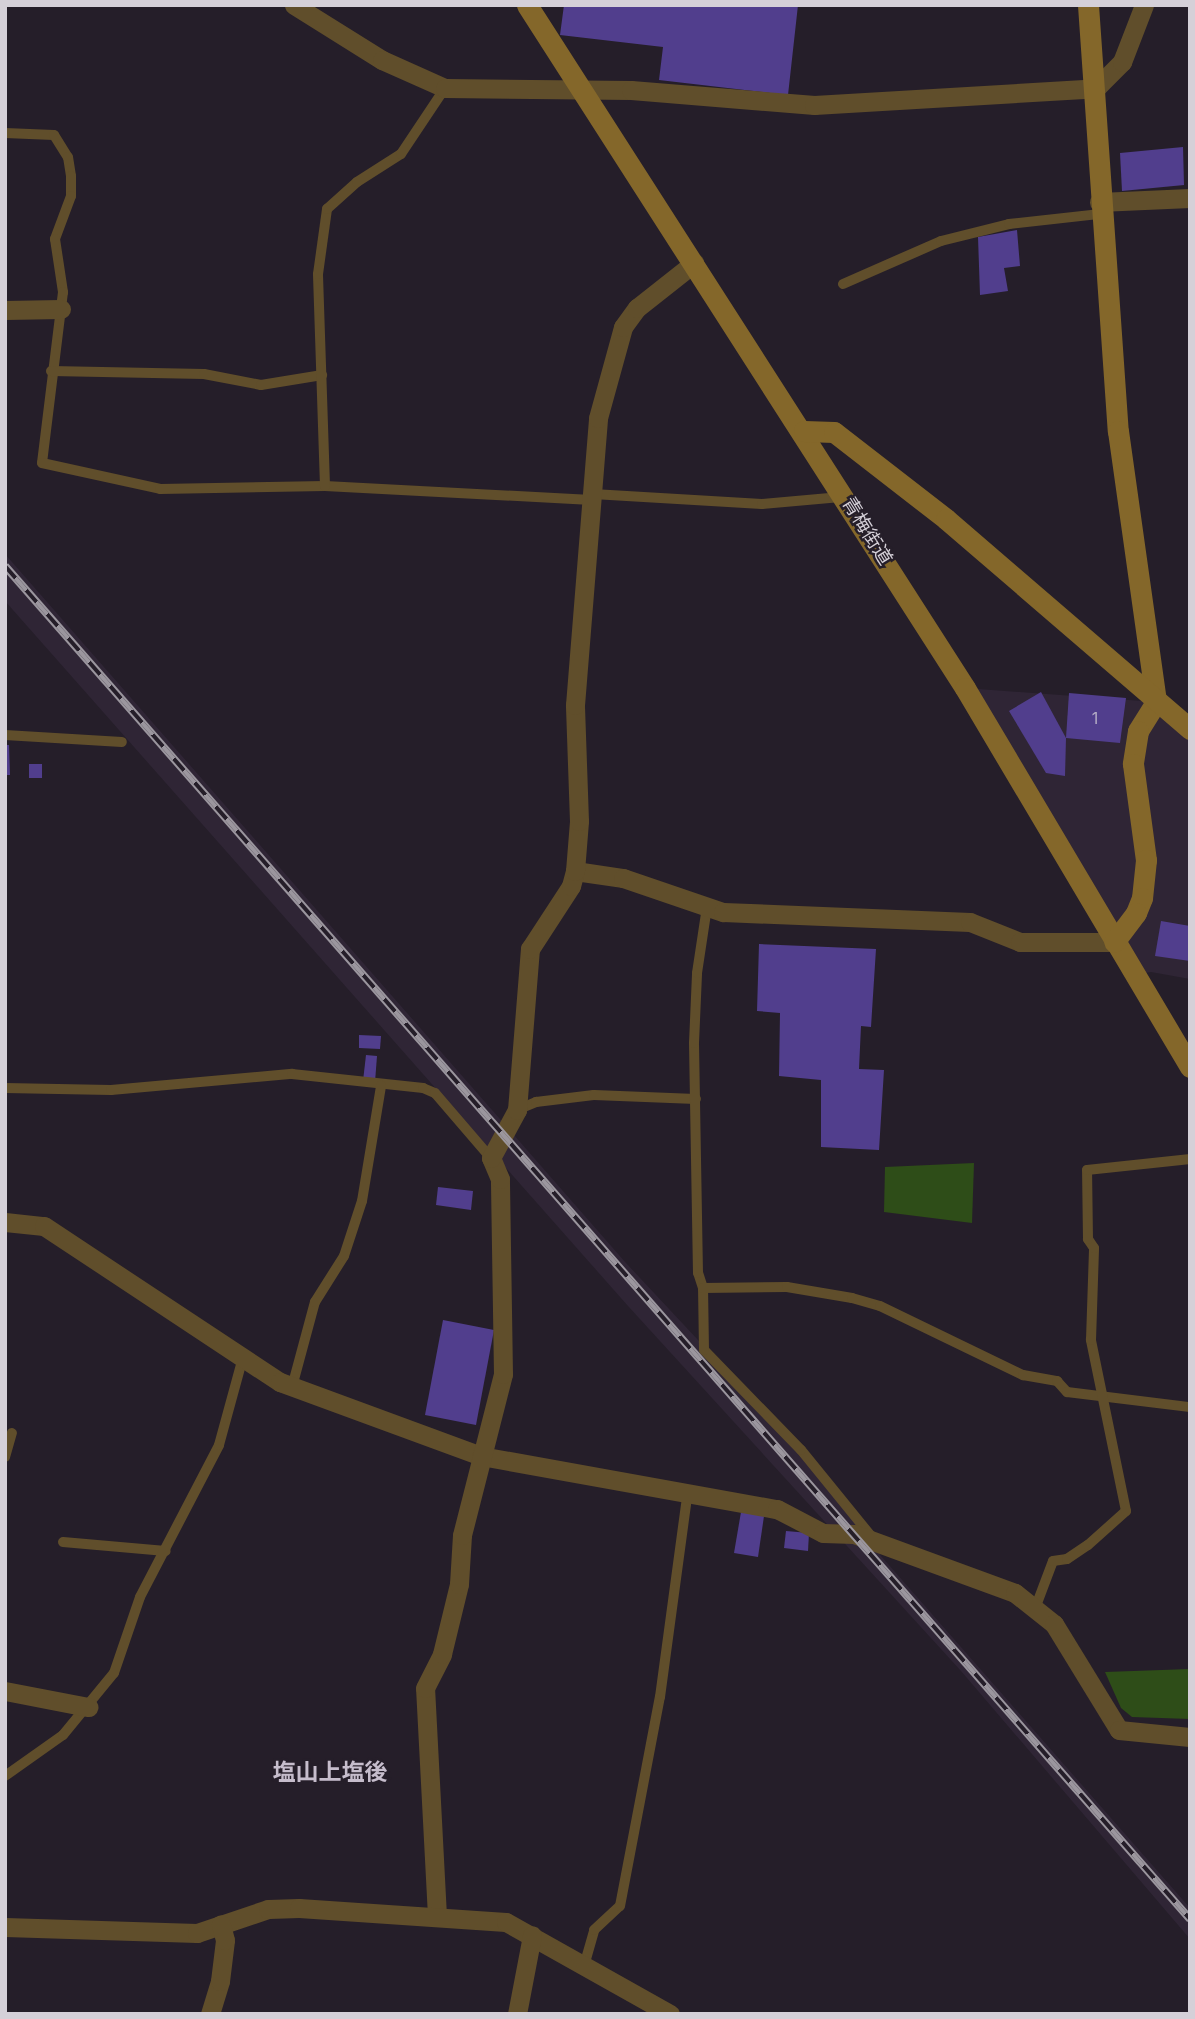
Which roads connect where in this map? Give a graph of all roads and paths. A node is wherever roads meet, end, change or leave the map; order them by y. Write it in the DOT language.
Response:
graph roads {
  1 [pos="294,5"];
  2 [pos="527,5"];
  3 [pos="1088,5"];
  4 [pos="1144,5"];
  5 [pos="445,88"];
  6 [pos="1096,88"];
  7 [pos="580,89"];
  8 [pos="5,133"];
  9 [pos="1190,198"];
  10 [pos="1099,208"];
  11 [pos="694,263"];
  12 [pos="843,284"];
  13 [pos="61,309"];
  14 [pos="5,310"];
  15 [pos="51,371"];
  16 [pos="322,375"];
  17 [pos="804,431"];
  18 [pos="325,486"];
  19 [pos="845,496"];
  20 [pos="592,497"];
  21 [pos="1156,702"];
  22 [pos="1190,729"];
  23 [pos="5,735"];
  24 [pos="122,742"];
  25 [pos="575,871"];
  26 [pos="708,907"];
  27 [pos="1114,942"];
  28 [pos="1190,1067"];
  29 [pos="381,1086"];
  30 [pos="5,1088"];
  31 [pos="696,1098"];
  32 [pos="517,1110"];
  33 [pos="491,1157"];
  34 [pos="1190,1159"];
  35 [pos="5,1222"];
  36 [pos="703,1288"];
  37 [pos="243,1357"];
  38 [pos="292,1387"];
  39 [pos="1107,1400"];
  40 [pos="1190,1407"];
  41 [pos="12,1433"];
  42 [pos="481,1456"];
  43 [pos="5,1457"];
  44 [pos="687,1496"];
  45 [pos="875,1541"];
  46 [pos="63,1542"];
  47 [pos="166,1550"];
  48 [pos="1036,1606"];
  49 [pos="5,1691"];
  50 [pos="89,1707"];
  51 [pos="1190,1737"];
  52 [pos="5,1776"];
  53 [pos="437,1916"];
  54 [pos="221,1925"];
  55 [pos="5,1927"];
  56 [pos="532,1935"];
  57 [pos="584,1966"];
  58 [pos="210,2014"];
  59 [pos="517,2014"];
  60 [pos="670,2014"];
  1 -- 5 [label="street"];
  2 -- 7 [label="street, 青梅街道"];
  3 -- 6 [label="street"];
  4 -- 6 [label="street"];
  5 -- 7 [label="street"];
  5 -- 16 [label="lane"];
  6 -- 7 [label="street"];
  6 -- 10 [label="street"];
  7 -- 11 [label="street, 青梅街道"];
  8 -- 13 [label="lane"];
  9 -- 10 [label="street"];
  10 -- 12 [label="lane"];
  10 -- 21 [label="street"];
  11 -- 17 [label="street, 青梅街道"];
  11 -- 20 [label="street"];
  13 -- 14 [label="street"];
  13 -- 15 [label="lane"];
  15 -- 16 [label="lane"];
  15 -- 18 [label="lane"];
  16 -- 18 [label="lane"];
  17 -- 19 [label="street, 青梅街道"];
  17 -- 21 [label="street"];
  18 -- 20 [label="lane"];
  19 -- 20 [label="lane"];
  19 -- 27 [label="street, 青梅街道"];
  20 -- 25 [label="street"];
  21 -- 22 [label="street"];
  21 -- 27 [label="street"];
  23 -- 24 [label="lane"];
  25 -- 26 [label="street"];
  25 -- 32 [label="street"];
  26 -- 27 [label="street"];
  26 -- 31 [label="lane"];
  27 -- 28 [label="street, 青梅街道"];
  29 -- 30 [label="lane"];
  29 -- 33 [label="lane"];
  29 -- 38 [label="lane"];
  31 -- 32 [label="lane"];
  31 -- 36 [label="lane"];
  32 -- 33 [label="street"];
  33 -- 42 [label="street"];
  34 -- 39 [label="lane"];
  35 -- 37 [label="street"];
  36 -- 39 [label="lane"];
  36 -- 45 [label="lane"];
  37 -- 38 [label="street"];
  37 -- 47 [label="lane"];
  38 -- 42 [label="street"];
  39 -- 40 [label="lane"];
  39 -- 48 [label="lane"];
  41 -- 43 [label="lane"];
  42 -- 44 [label="street"];
  42 -- 53 [label="street"];
  44 -- 45 [label="street"];
  44 -- 57 [label="lane"];
  45 -- 48 [label="street"];
  46 -- 47 [label="lane"];
  47 -- 50 [label="lane"];
  48 -- 51 [label="street"];
  49 -- 50 [label="street"];
  50 -- 52 [label="lane"];
  53 -- 54 [label="street"];
  53 -- 56 [label="street"];
  54 -- 55 [label="street"];
  54 -- 58 [label="street"];
  56 -- 57 [label="street"];
  56 -- 59 [label="street"];
  57 -- 60 [label="street"];
}
